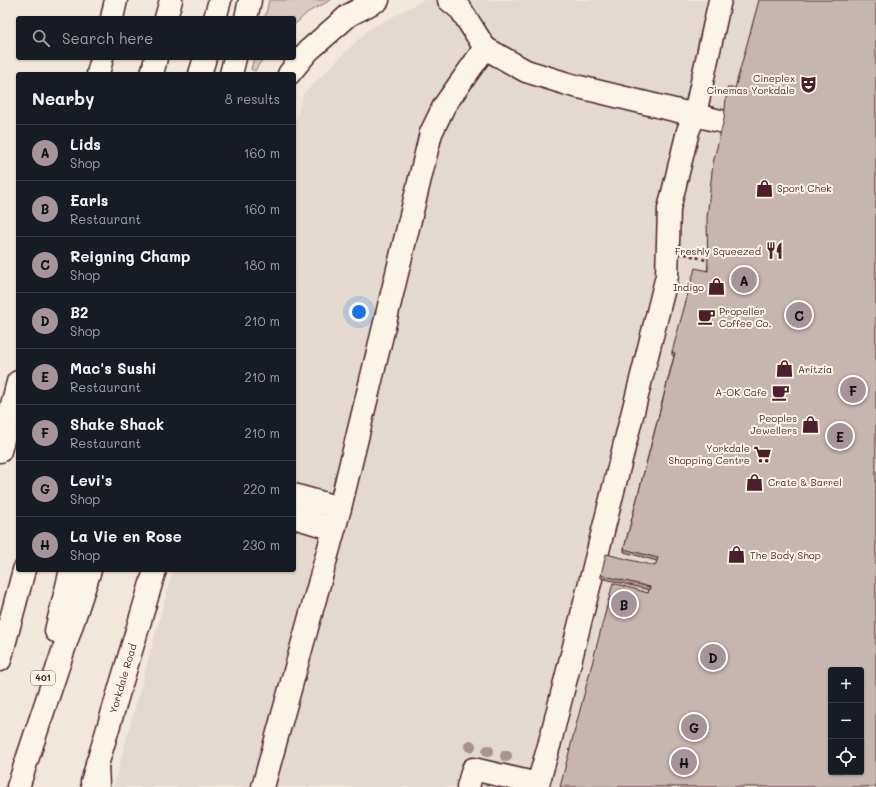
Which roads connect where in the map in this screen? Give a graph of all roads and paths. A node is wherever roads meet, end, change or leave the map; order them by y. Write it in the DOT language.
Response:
graph roads {
  1 [pos="116,0"];
  2 [pos="171,0"];
  3 [pos="220,0"];
  4 [pos="378,0"];
  5 [pos="449,0"];
  6 [pos="720,0"];
  7 [pos="112,16"];
  8 [pos="167,16"];
  9 [pos="216,16"];
  10 [pos="485,48"];
  11 [pos="102,60"];
  12 [pos="156,60"];
  13 [pos="204,60"];
  14 [pos="234,60"];
  15 [pos="98,72"];
  16 [pos="152,72"];
  17 [pos="201,72"];
  18 [pos="232,72"];
  19 [pos="291,72"];
  20 [pos="695,114"];
  21 [pos="724,122"];
  22 [pos="682,253"];
  23 [pos="706,260"];
  24 [pos="16,390"];
  25 [pos="0,451"];
  26 [pos="296,496"];
  27 [pos="296,518"];
  28 [pos="337,518"];
  29 [pos="23,572"];
  30 [pos="71,572"];
  31 [pos="89,572"];
  32 [pos="154,572"];
  33 [pos="0,660"];
  34 [pos="97,763"];
  35 [pos="17,787"];
  36 [pos="91,787"];
  37 [pos="98,787"];
  38 [pos="263,787"];
  39 [pos="468,787"];
  1 -- 7 [label="main road"];
  2 -- 8 [label="main road"];
  3 -- 9 [label="main road"];
  4 -- 19 [label="main road"];
  5 -- 10 [label="main road"];
  6 -- 20 [label="main road"];
  10 -- 20 [label="main road"];
  10 -- 28 [label="main road"];
  11 -- 15 [label="main road"];
  12 -- 16 [label="main road"];
  13 -- 17 [label="main road"];
  14 -- 18 [label="main road"];
  20 -- 21 [label="main road"];
  20 -- 39 [label="main road"];
  22 -- 23 [label="path"];
  24 -- 25 [label="main road"];
  26 -- 28 [label="main road"];
  27 -- 28 [label="main road"];
  28 -- 38 [label="main road"];
  29 -- 33 [label="main road"];
  30 -- 35 [label="main road, 401"];
  31 -- 35 [label="main road"];
  32 -- 34 [label="main road, Yorkdale Road"];
  34 -- 36 [label="main road, Yorkdale Road"];
  34 -- 37 [label="main road"];
}
